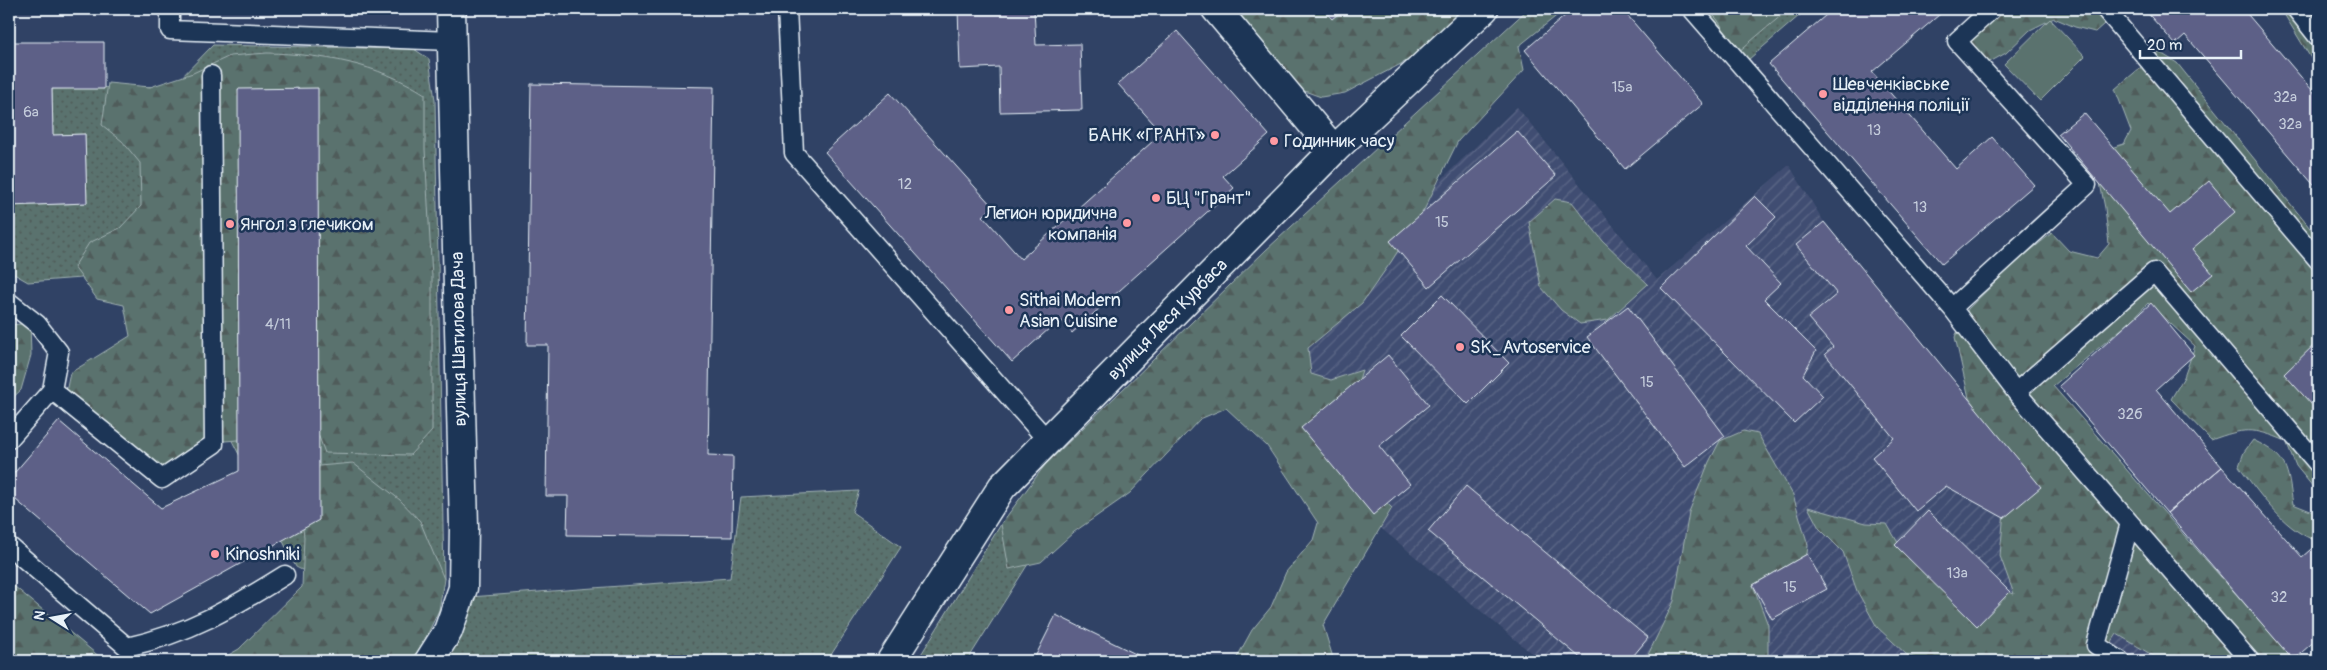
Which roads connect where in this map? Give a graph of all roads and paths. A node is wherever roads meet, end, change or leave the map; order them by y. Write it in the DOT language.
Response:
graph roads {
  1 [pos="170,9"];
  2 [pos="451,9"];
  3 [pos="787,9"];
  4 [pos="1216,9"];
  5 [pos="1484,9"];
  6 [pos="1692,9"];
  7 [pos="1992,9"];
  8 [pos="2105,9"];
  9 [pos="2296,9"];
  10 [pos="2318,37"];
  11 [pos="451,41"];
  12 [pos="211,76"];
  13 [pos="1334,150"];
  14 [pos="2318,260"];
  15 [pos="9,302"];
  16 [pos="1952,308"];
  17 [pos="52,390"];
  18 [pos="2016,392"];
  19 [pos="9,439"];
  20 [pos="1048,440"];
  21 [pos="2318,464"];
  22 [pos="2130,523"];
  23 [pos="9,546"];
  24 [pos="285,575"];
  25 [pos="429,661"];
  26 [pos="891,661"];
  27 [pos="2121,661"];
  28 [pos="2250,661"];
  1 -- 11 [label="lane"];
  2 -- 11 [label="street, вулиця Шатилова Дача"];
  3 -- 20 [label="lane"];
  4 -- 13 [label="street"];
  5 -- 13 [label="street, вулиця Леся Курбаса"];
  6 -- 16 [label="lane"];
  7 -- 16 [label="lane"];
  8 -- 14 [label="lane"];
  9 -- 10 [label="lane"];
  11 -- 25 [label="street, вулиця Шатилова Дача"];
  12 -- 17 [label="lane"];
  13 -- 20 [label="street, вулиця Леся Курбаса"];
  15 -- 17 [label="lane"];
  16 -- 18 [label="lane"];
  17 -- 19 [label="lane"];
  18 -- 21 [label="lane"];
  18 -- 22 [label="lane"];
  20 -- 26 [label="street, вулиця Леся Курбаса"];
  22 -- 27 [label="lane"];
  22 -- 28 [label="lane"];
  23 -- 24 [label="lane"];
}
